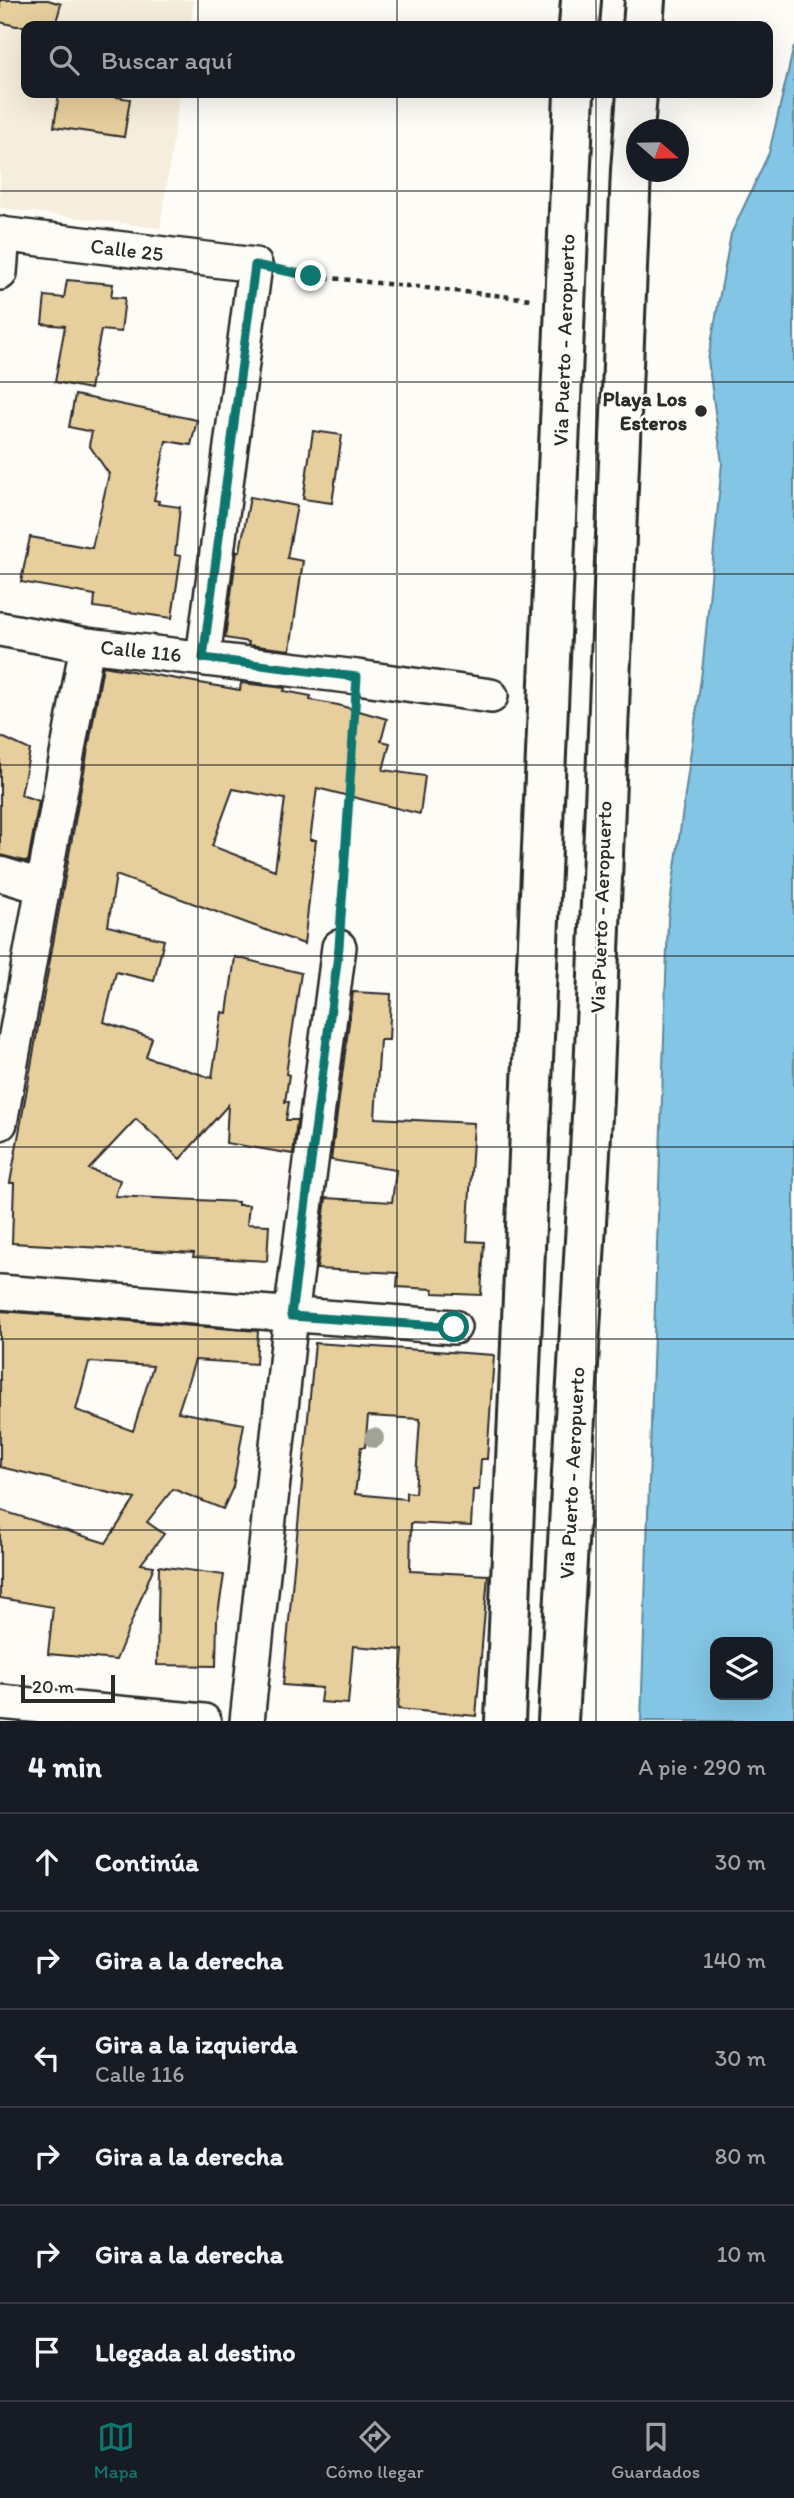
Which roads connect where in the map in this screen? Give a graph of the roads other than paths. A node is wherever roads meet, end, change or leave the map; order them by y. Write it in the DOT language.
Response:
graph roads {
  1 [pos="581,0"];
  2 [pos="645,0"];
  3 [pos="579,21"];
  4 [pos="643,21"];
  5 [pos="575,98"];
  6 [pos="637,98"];
  7 [pos="2,234"];
  8 [pos="0,273"];
  9 [pos="0,629"];
  10 [pos="87,645"];
  11 [pos="203,658"];
  12 [pos="491,696"];
  13 [pos="0,874"];
  14 [pos="43,887"];
  15 [pos="339,947"];
  16 [pos="0,1123"];
  17 [pos="0,1292"];
  18 [pos="291,1316"];
  19 [pos="454,1327"];
  20 [pos="0,1702"];
  21 [pos="84,1715"];
  22 [pos="204,1721"];
  23 [pos="247,1721"];
  24 [pos="505,1721"];
  25 [pos="558,1721"];
  1 -- 3 [label="main road"];
  2 -- 4 [label="main road"];
  5 -- 24 [label="main road, Via Puerto - Aeropuerto"];
  6 -- 25 [label="main road, Via Puerto - Aeropuerto"];
  7 -- 8 [label="street"];
  7 -- 11 [label="street, Calle 25"];
  9 -- 10 [label="street, Calle 116"];
  10 -- 11 [label="street, Calle 116"];
  10 -- 14 [label="street"];
  11 -- 12 [label="street, Calle 116"];
  13 -- 14 [label="street"];
  14 -- 16 [label="street"];
  15 -- 18 [label="street"];
  17 -- 18 [label="street"];
  18 -- 19 [label="street"];
  18 -- 23 [label="street"];
  20 -- 21 [label="street"];
  21 -- 22 [label="street"];
}
